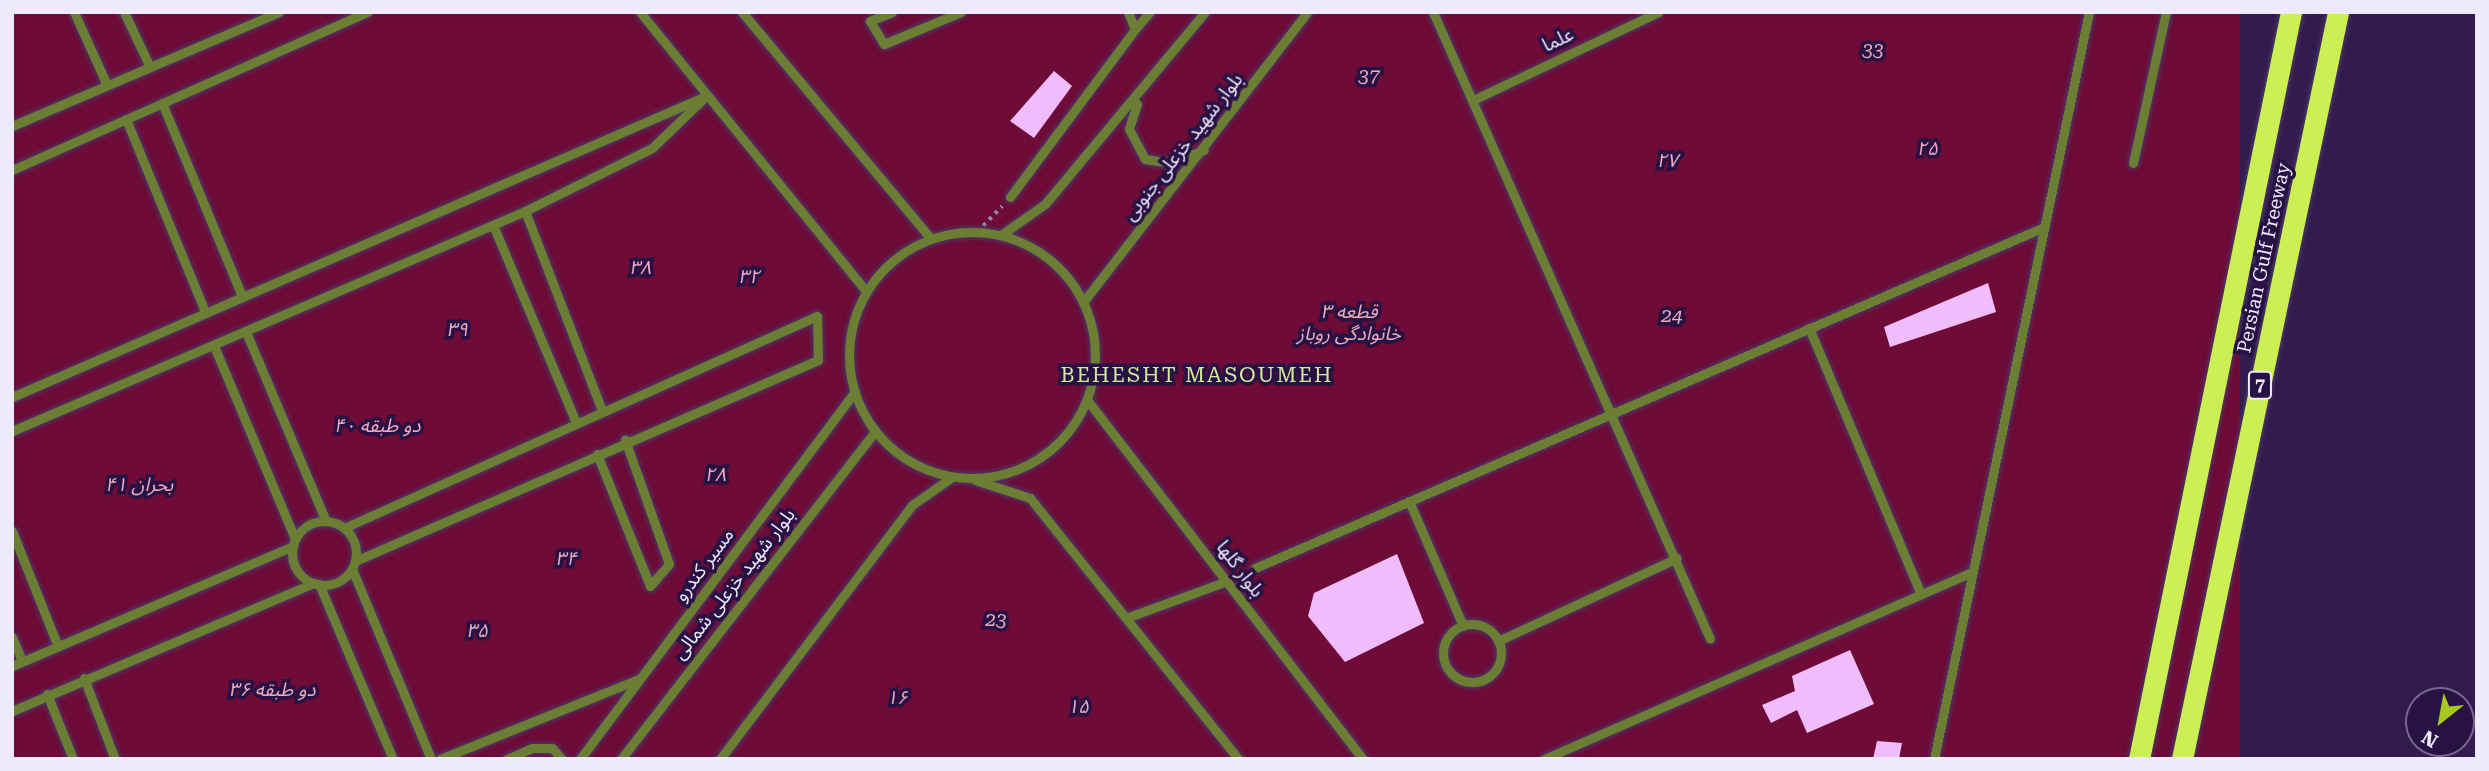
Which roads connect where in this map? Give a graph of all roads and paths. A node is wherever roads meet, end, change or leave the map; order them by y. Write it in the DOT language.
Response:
graph roads {
  1 [pos="74,12"];
  2 [pos="124,12"];
  3 [pos="279,12"];
  4 [pos="367,12"];
  5 [pos="640,12"];
  6 [pos="742,12"];
  7 [pos="892,12"];
  8 [pos="961,12"];
  9 [pos="1128,12"];
  10 [pos="1150,12"];
  11 [pos="1205,12"];
  12 [pos="1307,12"];
  13 [pos="1433,12"];
  14 [pos="1658,12"];
  15 [pos="2090,12"];
  16 [pos="2166,12"];
  17 [pos="2291,12"];
  18 [pos="2338,12"];
  19 [pos="1135,29"];
  20 [pos="150,67"];
  21 [pos="107,85"];
  22 [pos="706,96"];
  23 [pos="1139,99"];
  24 [pos="1473,100"];
  25 [pos="162,103"];
  26 [pos="125,120"];
  27 [pos="12,126"];
  28 [pos="1206,149"];
  29 [pos="2133,163"];
  30 [pos="12,170"];
  31 [pos="1010,197"];
  32 [pos="525,211"];
  33 [pos="493,225"];
  34 [pos="2043,227"];
  35 [pos="977,232"];
  36 [pos="1001,235"];
  37 [pos="931,239"];
  38 [pos="867,292"];
  39 [pos="242,296"];
  40 [pos="1084,301"];
  41 [pos="205,312"];
  42 [pos="1809,328"];
  43 [pos="246,332"];
  44 [pos="214,346"];
  45 [pos="855,392"];
  46 [pos="12,397"];
  47 [pos="1088,401"];
  48 [pos="602,411"];
  49 [pos="1613,413"];
  50 [pos="576,422"];
  51 [pos="875,430"];
  52 [pos="12,431"];
  53 [pos="625,440"];
  54 [pos="597,454"];
  55 [pos="951,477"];
  56 [pos="974,479"];
  57 [pos="1409,501"];
  58 [pos="326,521"];
  59 [pos="344,528"];
  60 [pos="12,531"];
  61 [pos="294,542"];
  62 [pos="1677,558"];
  63 [pos="354,565"];
  64 [pos="1255,568"];
  65 [pos="1973,572"];
  66 [pos="1227,581"];
  67 [pos="316,584"];
  68 [pos="1921,594"];
  69 [pos="1126,618"];
  70 [pos="1463,626"];
  71 [pos="12,637"];
  72 [pos="1710,639"];
  73 [pos="1498,641"];
  74 [pos="57,644"];
  75 [pos="22,661"];
  76 [pos="12,666"];
  77 [pos="84,678"];
  78 [pos="641,679"];
  79 [pos="47,694"];
  80 [pos="12,710"];
  81 [pos="74,759"];
  82 [pos="116,759"];
  83 [pos="393,759"];
  84 [pos="432,759"];
  85 [pos="440,759"];
  86 [pos="507,759"];
  87 [pos="562,759"];
  88 [pos="580,759"];
  89 [pos="621,759"];
  90 [pos="720,759"];
  91 [pos="1238,759"];
  92 [pos="1363,759"];
  93 [pos="1544,759"];
  94 [pos="1934,759"];
  95 [pos="2139,759"];
  96 [pos="2182,759"];
  1 -- 21 [label="lane"];
  2 -- 20 [label="lane"];
  3 -- 20 [label="lane"];
  4 -- 25 [label="lane"];
  5 -- 22 [label="lane"];
  6 -- 37 [label="lane"];
  7 -- 8 [label="lane"];
  9 -- 19 [label="lane"];
  10 -- 19 [label="lane"];
  11 -- 23 [label="lane"];
  12 -- 28 [label="lane, بلوار شهید خزعلی جنوبی"];
  13 -- 24 [label="lane"];
  14 -- 24 [label="lane, علما"];
  15 -- 34 [label="lane"];
  16 -- 29 [label="lane"];
  17 -- 95 [label="highway, Persian Gulf Freeway"];
  18 -- 96 [label="highway, Persian Gulf Freeway / 7"];
  19 -- 31 [label="lane"];
  20 -- 21 [label="lane"];
  21 -- 27 [label="lane"];
  22 -- 32 [label="lane"];
  22 -- 38 [label="lane"];
  22 -- 39 [label="lane"];
  23 -- 28 [label="lane"];
  23 -- 36 [label="lane"];
  24 -- 49 [label="lane"];
  25 -- 26 [label="lane"];
  25 -- 39 [label="lane"];
  26 -- 30 [label="lane"];
  26 -- 41 [label="lane"];
  28 -- 40 [label="lane, بلوار شهید خزعلی جنوبی"];
  31 -- 35 [label="path"];
  32 -- 33 [label="lane"];
  32 -- 48 [label="lane"];
  33 -- 43 [label="lane"];
  33 -- 50 [label="lane"];
  34 -- 42 [label="lane"];
  34 -- 65 [label="lane"];
  35 -- 36 [label="lane"];
  35 -- 37 [label="lane"];
  36 -- 40 [label="lane"];
  37 -- 38 [label="lane"];
  38 -- 45 [label="lane"];
  39 -- 41 [label="lane"];
  40 -- 47 [label="lane"];
  41 -- 46 [label="lane"];
  42 -- 49 [label="lane"];
  42 -- 68 [label="lane"];
  43 -- 44 [label="lane"];
  43 -- 58 [label="lane"];
  44 -- 52 [label="lane"];
  44 -- 61 [label="lane"];
  45 -- 51 [label="lane"];
  45 -- 78 [label="lane, مسیر کندرو"];
  47 -- 56 [label="lane"];
  47 -- 66 [label="lane, بلوار گلها"];
  48 -- 50 [label="lane"];
  48 -- 53 [label="lane"];
  49 -- 57 [label="lane"];
  49 -- 62 [label="lane"];
  50 -- 59 [label="lane"];
  51 -- 55 [label="lane"];
  51 -- 89 [label="lane, بلوار شهید خزعلی شمالی"];
  53 -- 54 [label="lane"];
  53 -- 54 [label="lane"];
  54 -- 63 [label="lane"];
  55 -- 56 [label="lane"];
  55 -- 90 [label="lane"];
  56 -- 69 [label="lane"];
  57 -- 64 [label="lane"];
  57 -- 70 [label="lane"];
  58 -- 59 [label="lane"];
  58 -- 61 [label="lane"];
  59 -- 63 [label="lane"];
  60 -- 74 [label="lane"];
  61 -- 67 [label="lane"];
  61 -- 74 [label="lane"];
  62 -- 72 [label="lane"];
  62 -- 73 [label="lane"];
  63 -- 67 [label="lane"];
  63 -- 84 [label="lane"];
  65 -- 68 [label="lane"];
  65 -- 94 [label="lane"];
  66 -- 69 [label="lane"];
  66 -- 92 [label="lane, بلوار گلها"];
  67 -- 77 [label="lane"];
  67 -- 83 [label="lane"];
  68 -- 93 [label="lane"];
  69 -- 91 [label="lane"];
  70 -- 73 [label="lane"];
  70 -- 73 [label="lane"];
  71 -- 75 [label="lane"];
  74 -- 75 [label="lane"];
  75 -- 76 [label="lane"];
  77 -- 79 [label="lane"];
  77 -- 82 [label="lane"];
  78 -- 85 [label="lane"];
  78 -- 88 [label="lane, مسیر کندرو"];
  79 -- 80 [label="lane"];
  79 -- 81 [label="lane"];
  86 -- 87 [label="lane"];
}
